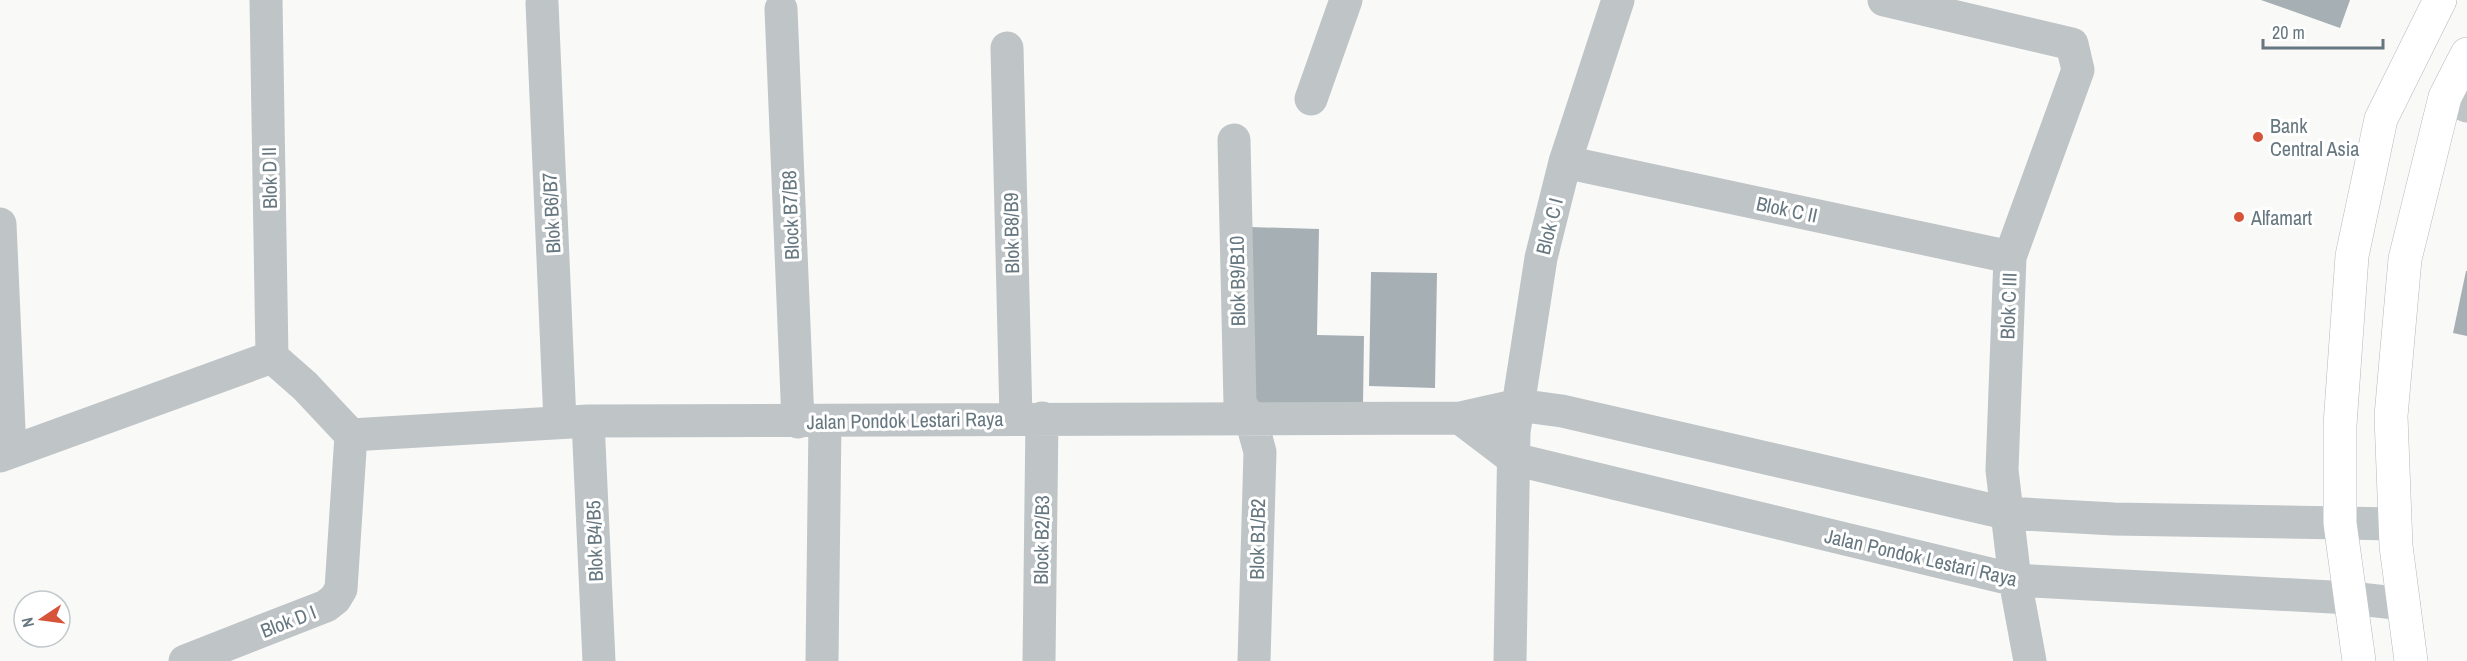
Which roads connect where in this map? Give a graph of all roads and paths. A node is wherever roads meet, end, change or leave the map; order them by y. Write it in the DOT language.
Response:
graph roads {
  1 [pos="266,0"];
  2 [pos="1346,0"];
  3 [pos="1618,0"];
  4 [pos="1884,0"];
  5 [pos="2440,0"];
  6 [pos="542,3"];
  7 [pos="782,9"];
  8 [pos="1007,48"];
  9 [pos="2467,54"];
  10 [pos="1311,99"];
  11 [pos="2456,101"];
  12 [pos="1234,140"];
  13 [pos="1565,162"];
  14 [pos="0,224"];
  15 [pos="2010,257"];
  16 [pos="272,357"];
  17 [pos="1518,405"];
  18 [pos="1029,418"];
  19 [pos="1460,418"];
  20 [pos="1251,419"];
  21 [pos="574,422"];
  22 [pos="812,422"];
  23 [pos="351,435"];
  24 [pos="5,454"];
  25 [pos="1514,459"];
  26 [pos="2005,513"];
  27 [pos="2340,523"];
  28 [pos="2395,524"];
  29 [pos="2015,580"];
  30 [pos="2350,598"];
  31 [pos="2404,604"];
  32 [pos="185,661"];
  33 [pos="599,661"];
  34 [pos="822,661"];
  35 [pos="1039,661"];
  36 [pos="1254,661"];
  37 [pos="1510,661"];
  38 [pos="2030,661"];
  39 [pos="2359,661"];
  40 [pos="2410,661"];
  1 -- 16 [label="street, Blok D II"];
  2 -- 10 [label="street"];
  3 -- 13 [label="street, Blok C I"];
  4 -- 15 [label="street, Blok C III"];
  5 -- 27 [label="main road"];
  6 -- 21 [label="street, Blok B6/B7"];
  7 -- 22 [label="street, Block B7/B8"];
  8 -- 18 [label="street, Blok B8/B9"];
  9 -- 11 [label="main road"];
  11 -- 28 [label="main road"];
  12 -- 20 [label="street, Blok B9/B10"];
  13 -- 15 [label="street, Blok C II"];
  13 -- 17 [label="street, Blok C I"];
  14 -- 24 [label="street"];
  15 -- 26 [label="street, Blok C III"];
  16 -- 23 [label="street"];
  16 -- 24 [label="street"];
  17 -- 19 [label="street, Jalan Pondok Lestari Raya"];
  17 -- 25 [label="street, Blok C I"];
  17 -- 26 [label="street, Jalan Pondok Lestari Raya"];
  18 -- 20 [label="street, Jalan Pondok Lestari Raya"];
  18 -- 22 [label="street, Jalan Pondok Lestari Raya"];
  18 -- 35 [label="street, Block B2/B3"];
  19 -- 20 [label="street, Jalan Pondok Lestari Raya"];
  19 -- 25 [label="street, Jalan Pondok Lestari Raya"];
  20 -- 36 [label="street, Blok B1/B2"];
  21 -- 22 [label="street, Jalan Pondok Lestari Raya"];
  21 -- 23 [label="street, Jalan Pondok Lestari Raya"];
  21 -- 33 [label="street, Blok B4/B5"];
  22 -- 34 [label="street, Block B7/B8"];
  23 -- 32 [label="street, Blok D I"];
  25 -- 29 [label="street, Jalan Pondok Lestari Raya"];
  25 -- 37 [label="street, Blok C I"];
  26 -- 27 [label="street, Jalan Pondok Lestari Raya"];
  26 -- 29 [label="street, Blok C III"];
  27 -- 28 [label="street, Jalan Pondok Lestari Raya"];
  27 -- 30 [label="main road"];
  28 -- 31 [label="main road"];
  29 -- 30 [label="street, Jalan Pondok Lestari Raya"];
  29 -- 38 [label="street, Blok C III"];
  30 -- 31 [label="street, Jalan Pondok Lestari Raya"];
  30 -- 39 [label="main road"];
  31 -- 40 [label="main road"];
}
